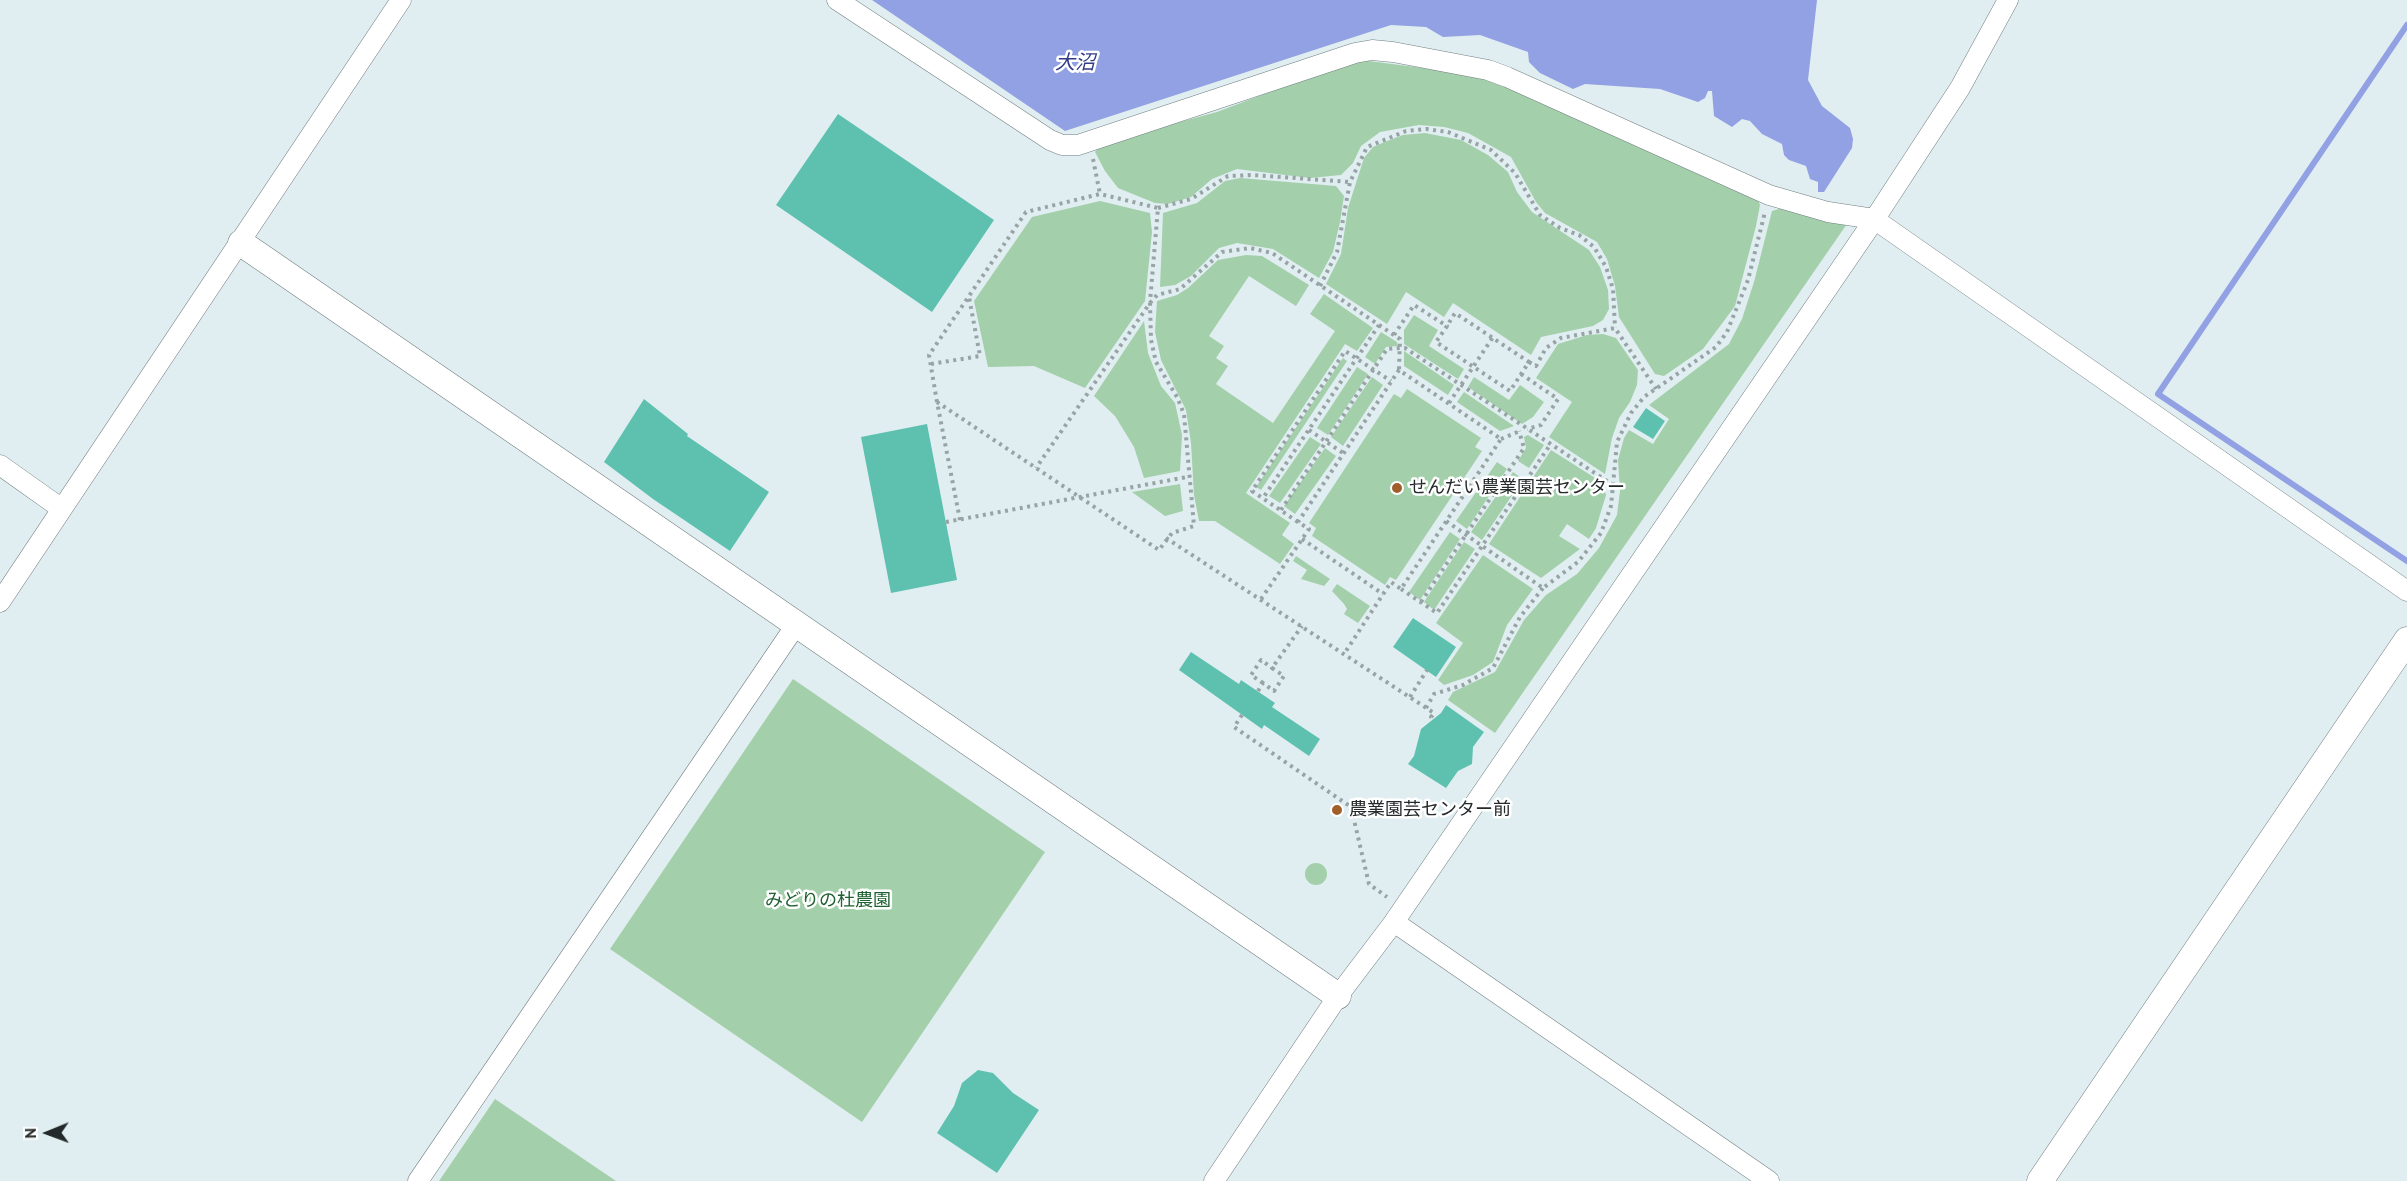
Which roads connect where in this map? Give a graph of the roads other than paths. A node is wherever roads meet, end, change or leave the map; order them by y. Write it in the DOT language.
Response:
graph roads {
  1 [pos="401,0"];
  2 [pos="837,0"];
  3 [pos="2008,0"];
  4 [pos="1874,219"];
  5 [pos="241,243"];
  6 [pos="0,465"];
  7 [pos="62,509"];
  8 [pos="2407,591"];
  9 [pos="0,602"];
  10 [pos="796,626"];
  11 [pos="2407,640"];
  12 [pos="1398,915"];
  13 [pos="1338,996"];
  14 [pos="418,1181"];
  15 [pos="1214,1181"];
  16 [pos="1769,1181"];
  17 [pos="2040,1181"];
  1 -- 5 [label="street"];
  2 -- 4 [label="street"];
  3 -- 4 [label="street"];
  4 -- 8 [label="street"];
  4 -- 12 [label="street"];
  5 -- 7 [label="street"];
  5 -- 10 [label="street"];
  6 -- 7 [label="street"];
  7 -- 9 [label="street"];
  10 -- 13 [label="street"];
  10 -- 14 [label="street"];
  11 -- 17 [label="street"];
  12 -- 13 [label="street"];
  12 -- 16 [label="street"];
  13 -- 15 [label="street"];
}
